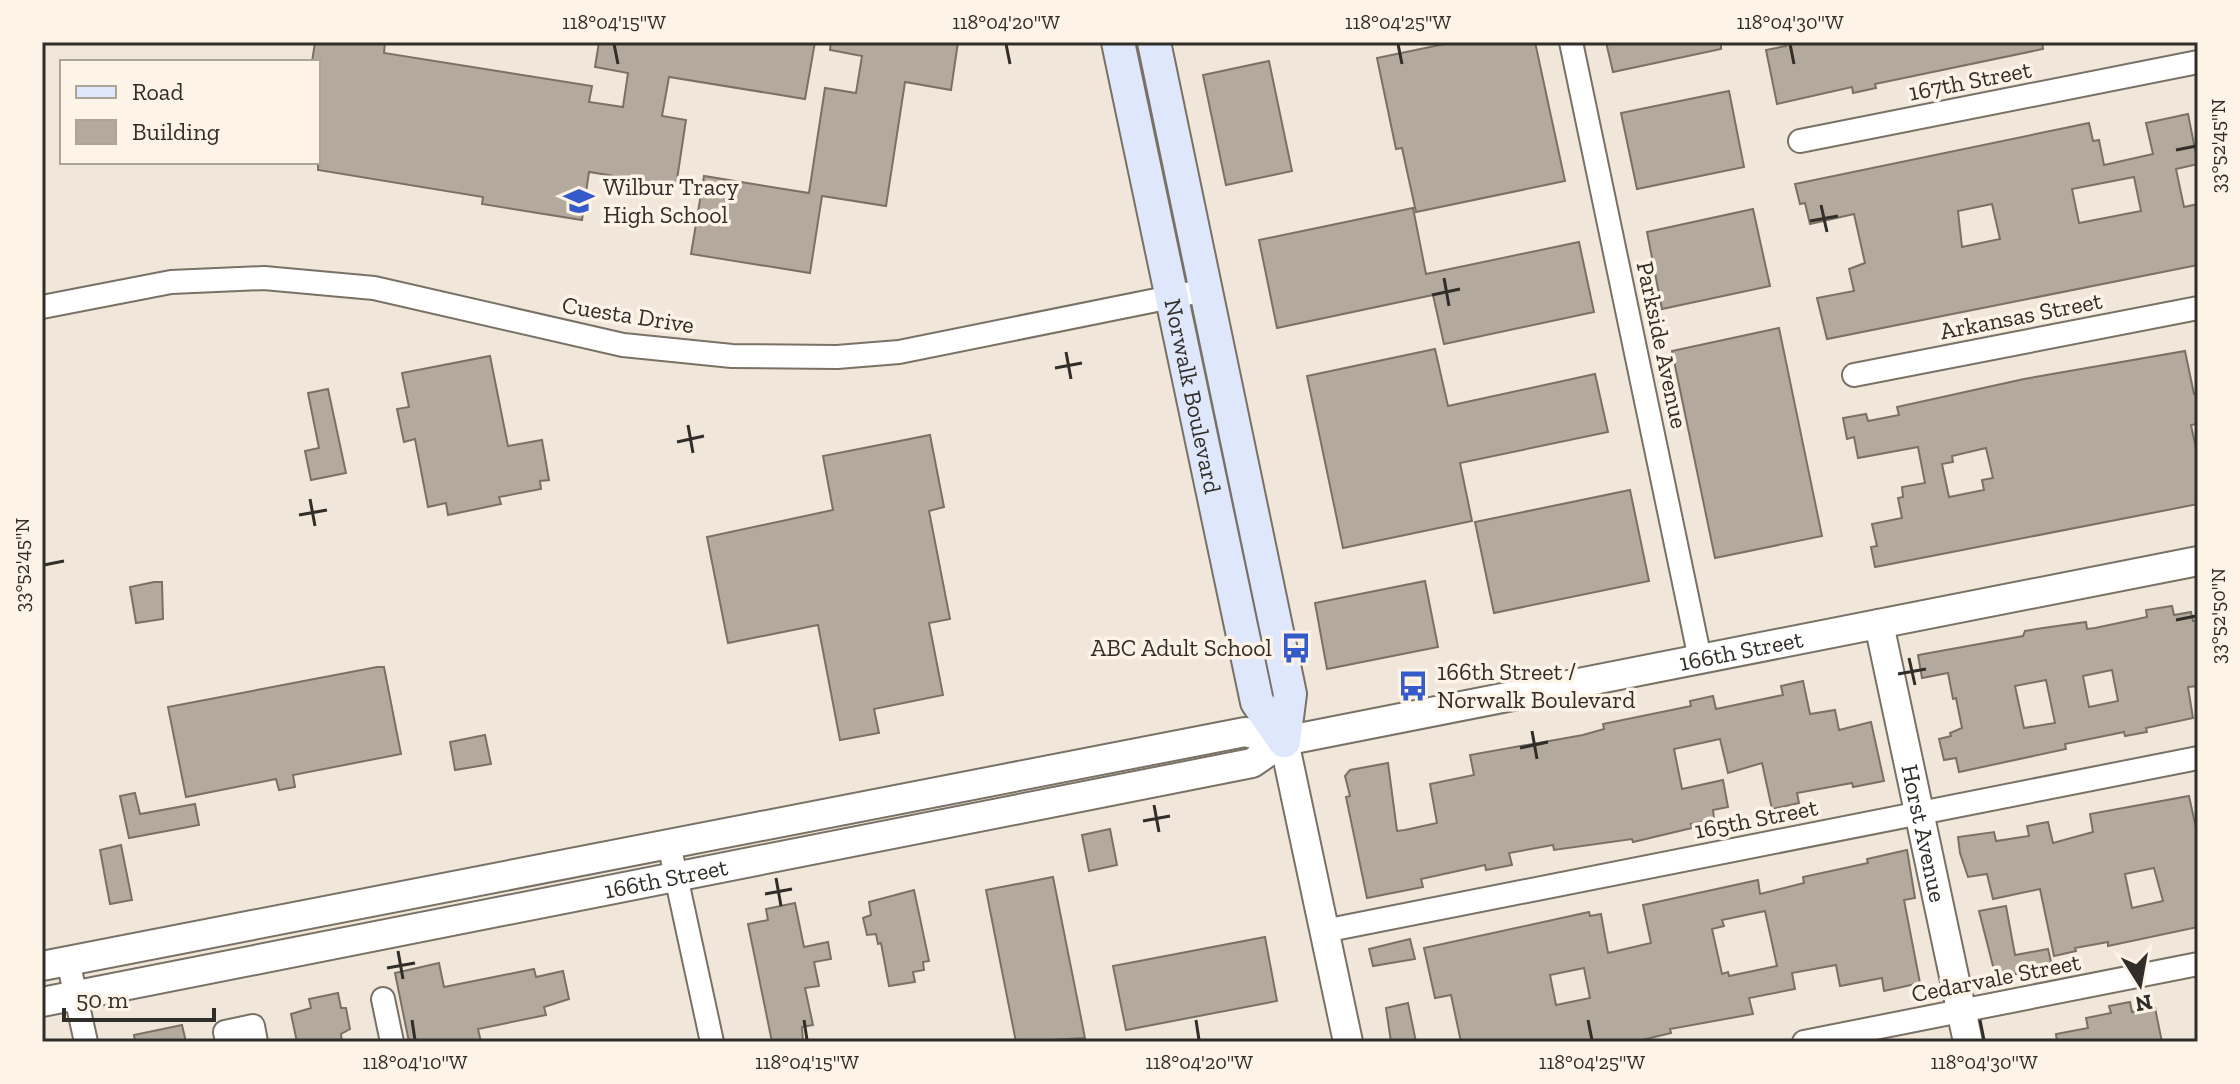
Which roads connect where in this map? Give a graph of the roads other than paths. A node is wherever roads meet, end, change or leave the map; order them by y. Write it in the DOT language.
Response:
graph roads {
  1 [pos="1118,42"];
  2 [pos="1154,42"];
  3 [pos="1571,42"];
  4 [pos="2198,62"];
  5 [pos="1800,141"];
  6 [pos="1206,290"];
  7 [pos="1172,298"];
  8 [pos="42,307"];
  9 [pos="2198,308"];
  10 [pos="1854,375"];
  11 [pos="2198,561"];
  12 [pos="1879,624"];
  13 [pos="1700,659"];
  14 [pos="1284,741"];
  15 [pos="2198,758"];
  16 [pos="1919,813"];
  17 [pos="669,844"];
  18 [pos="676,877"];
  19 [pos="1324,931"];
  20 [pos="55,964"];
  21 [pos="2198,964"];
  22 [pos="76,995"];
  23 [pos="383,999"];
  24 [pos="42,1002"];
  25 [pos="1961,1011"];
  26 [pos="86,1042"];
  27 [pos="227,1042"];
  28 [pos="256,1042"];
  29 [pos="392,1042"];
  30 [pos="712,1042"];
  31 [pos="1348,1042"];
  32 [pos="1804,1042"];
  33 [pos="1968,1042"];
  1 -- 7 [label="main road, Norwalk Boulevard"];
  2 -- 6 [label="main road, Norwalk Boulevard"];
  3 -- 13 [label="street, Parkside Avenue"];
  4 -- 5 [label="street, 167th Street"];
  6 -- 7 [label="street, Cuesta Drive"];
  6 -- 14 [label="main road, Norwalk Boulevard"];
  7 -- 8 [label="street, Cuesta Drive"];
  7 -- 14 [label="main road, Norwalk Boulevard"];
  9 -- 10 [label="street, Arkansas Street"];
  11 -- 12 [label="street, 166th Street"];
  12 -- 13 [label="street, 166th Street"];
  12 -- 16 [label="street, Horst Avenue"];
  13 -- 14 [label="street, 166th Street"];
  14 -- 17 [label="street, 166th Street"];
  14 -- 18 [label="street, 166th Street"];
  14 -- 19 [label="street, Norwalk Boulevard"];
  15 -- 16 [label="street, 165th Street"];
  16 -- 19 [label="street, 165th Street"];
  16 -- 25 [label="street, Horst Avenue"];
  17 -- 18 [label="street"];
  17 -- 20 [label="street, 166th Street"];
  18 -- 22 [label="street, 166th Street"];
  18 -- 30 [label="street"];
  19 -- 31 [label="street, Norwalk Boulevard"];
  20 -- 22 [label="street"];
  21 -- 25 [label="street, Cedarvale Street"];
  22 -- 24 [label="street, 166th Street"];
  22 -- 26 [label="street"];
  23 -- 29 [label="street"];
  25 -- 32 [label="street, Cedarvale Street"];
  25 -- 33 [label="street, Horst Avenue"];
  27 -- 28 [label="street"];
}
